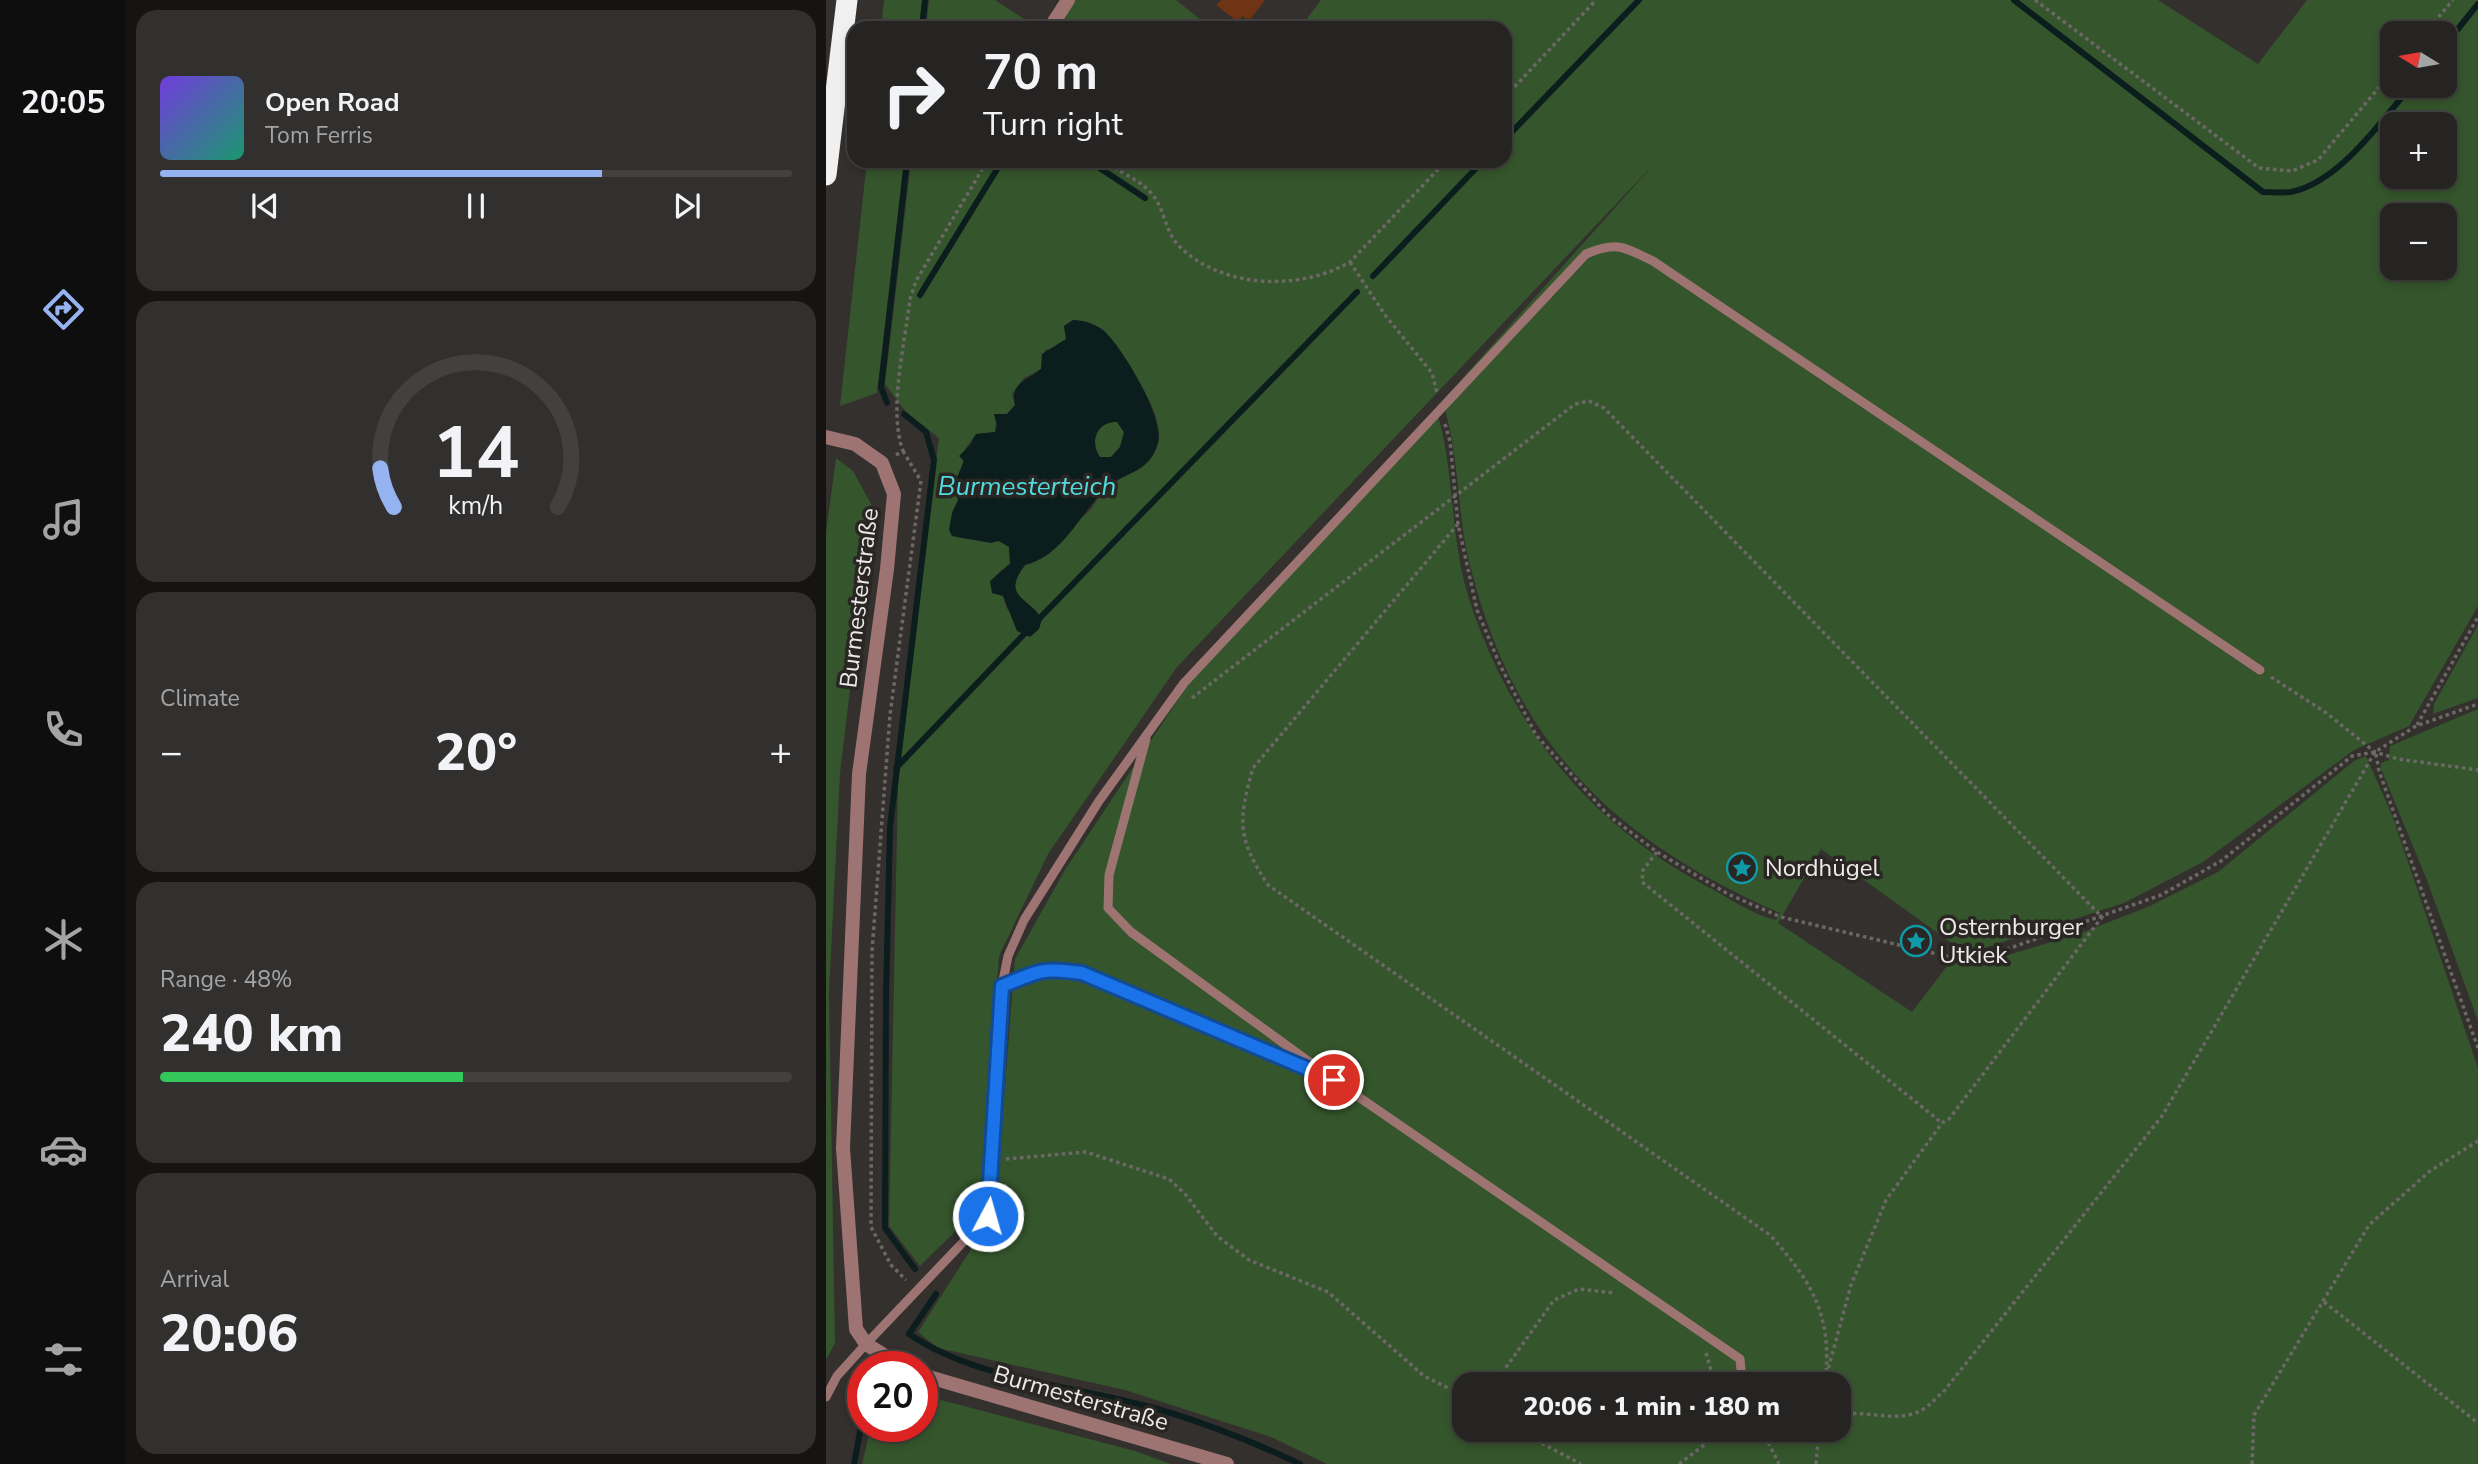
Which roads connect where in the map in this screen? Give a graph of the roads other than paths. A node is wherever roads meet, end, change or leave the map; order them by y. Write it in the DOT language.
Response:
graph roads {
  1 [pos="847,0"];
  2 [pos="1069,0"];
  3 [pos="1056,21"];
  4 [pos="826,175"];
  5 [pos="826,437"];
  6 [pos="2260,670"];
  7 [pos="1148,731"];
  8 [pos="1002,986"];
  9 [pos="1334,1080"];
  10 [pos="866,1344"];
  11 [pos="877,1351"];
  12 [pos="1741,1372"];
  13 [pos="938,1380"];
  14 [pos="826,1397"];
  15 [pos="1227,1464"];
  1 -- 4 [label="highway"];
  2 -- 3 [label="street"];
  5 -- 10 [label="street, Burmesterstraße"];
  6 -- 7 [label="lane"];
  7 -- 8 [label="lane"];
  7 -- 9 [label="lane"];
  8 -- 9 [label="lane"];
  8 -- 10 [label="lane"];
  9 -- 12 [label="lane"];
  10 -- 11 [label="street"];
  10 -- 14 [label="lane"];
  13 -- 15 [label="street, Burmesterstraße"];
}
